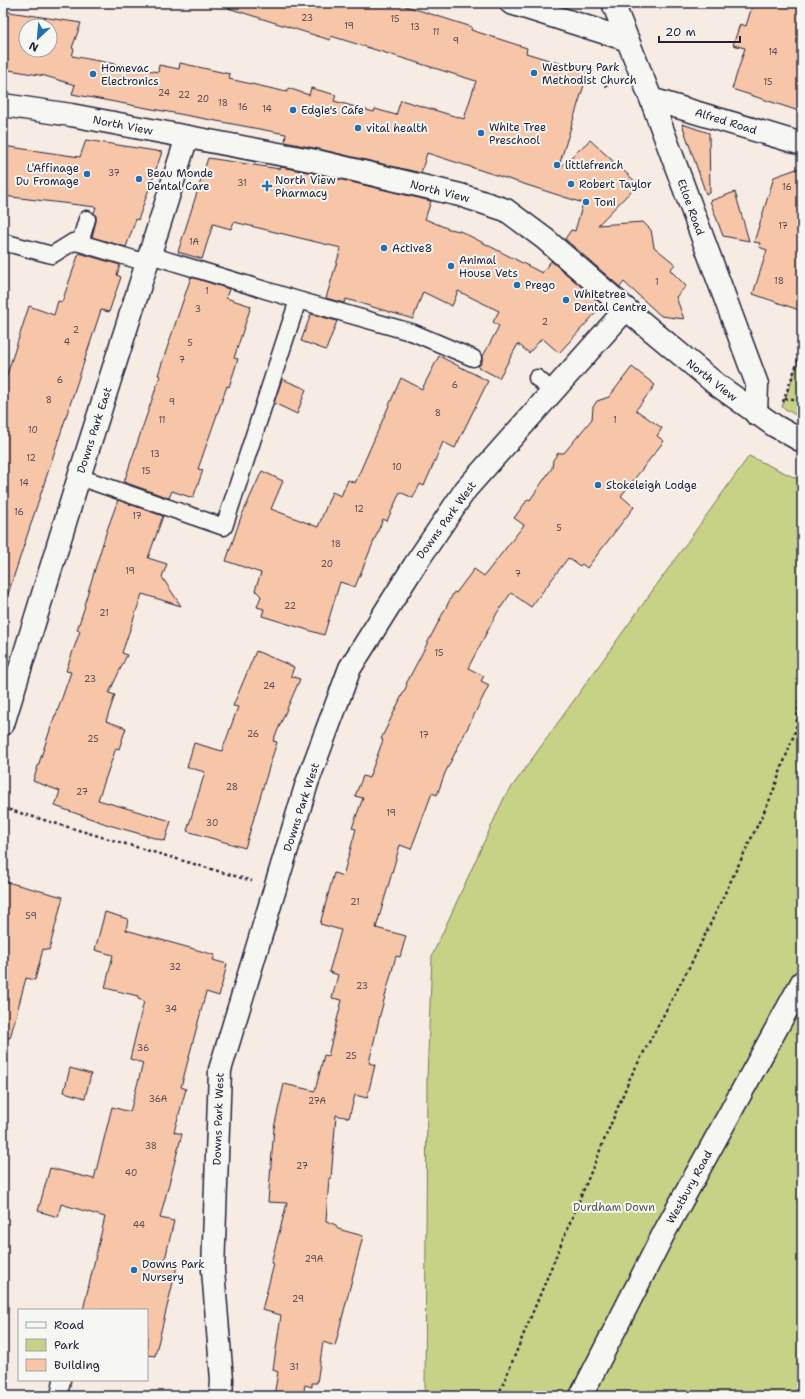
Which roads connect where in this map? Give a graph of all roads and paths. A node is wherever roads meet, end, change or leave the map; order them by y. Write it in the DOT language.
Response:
graph roads {
  1 [pos="511,3"];
  2 [pos="614,3"];
  3 [pos="628,40"];
  4 [pos="651,98"];
  5 [pos="3,105"];
  6 [pos="187,137"];
  7 [pos="802,144"];
  8 [pos="87,219"];
  9 [pos="3,242"];
  10 [pos="80,243"];
  11 [pos="149,259"];
  12 [pos="298,300"];
  13 [pos="626,309"];
  14 [pos="802,350"];
  15 [pos="473,358"];
  16 [pos="784,399"];
  17 [pos="802,399"];
  18 [pos="756,414"];
  19 [pos="775,426"];
  20 [pos="802,441"];
  21 [pos="79,477"];
  22 [pos="802,675"];
  23 [pos="3,724"];
  24 [pos="3,808"];
  25 [pos="275,887"];
  26 [pos="802,982"];
  27 [pos="62,1381"];
  28 [pos="59,1396"];
  29 [pos="221,1396"];
  30 [pos="498,1396"];
  31 [pos="582,1396"];
  1 -- 3 [label="street"];
  2 -- 3 [label="street, Etloe Road"];
  3 -- 4 [label="street, Etloe Road"];
  4 -- 7 [label="street, Alfred Road"];
  4 -- 18 [label="street, Etloe Road"];
  5 -- 6 [label="street, North View"];
  6 -- 11 [label="street, Downs Park East"];
  6 -- 13 [label="street, North View"];
  8 -- 10 [label="lane"];
  9 -- 10 [label="lane"];
  10 -- 11 [label="lane"];
  11 -- 12 [label="lane"];
  11 -- 21 [label="street, Downs Park East"];
  12 -- 15 [label="lane"];
  12 -- 21 [label="lane"];
  13 -- 18 [label="street, North View"];
  13 -- 25 [label="street, Downs Park West"];
  14 -- 16 [label="path"];
  16 -- 17 [label="path"];
  16 -- 19 [label="path"];
  18 -- 19 [label="street, North View"];
  19 -- 20 [label="street, North View"];
  21 -- 23 [label="street, Downs Park East"];
  22 -- 30 [label="path"];
  24 -- 25 [label="path"];
  25 -- 29 [label="street, Downs Park West"];
  26 -- 31 [label="street, Westbury Road"];
  27 -- 28 [label="lane"];
}
